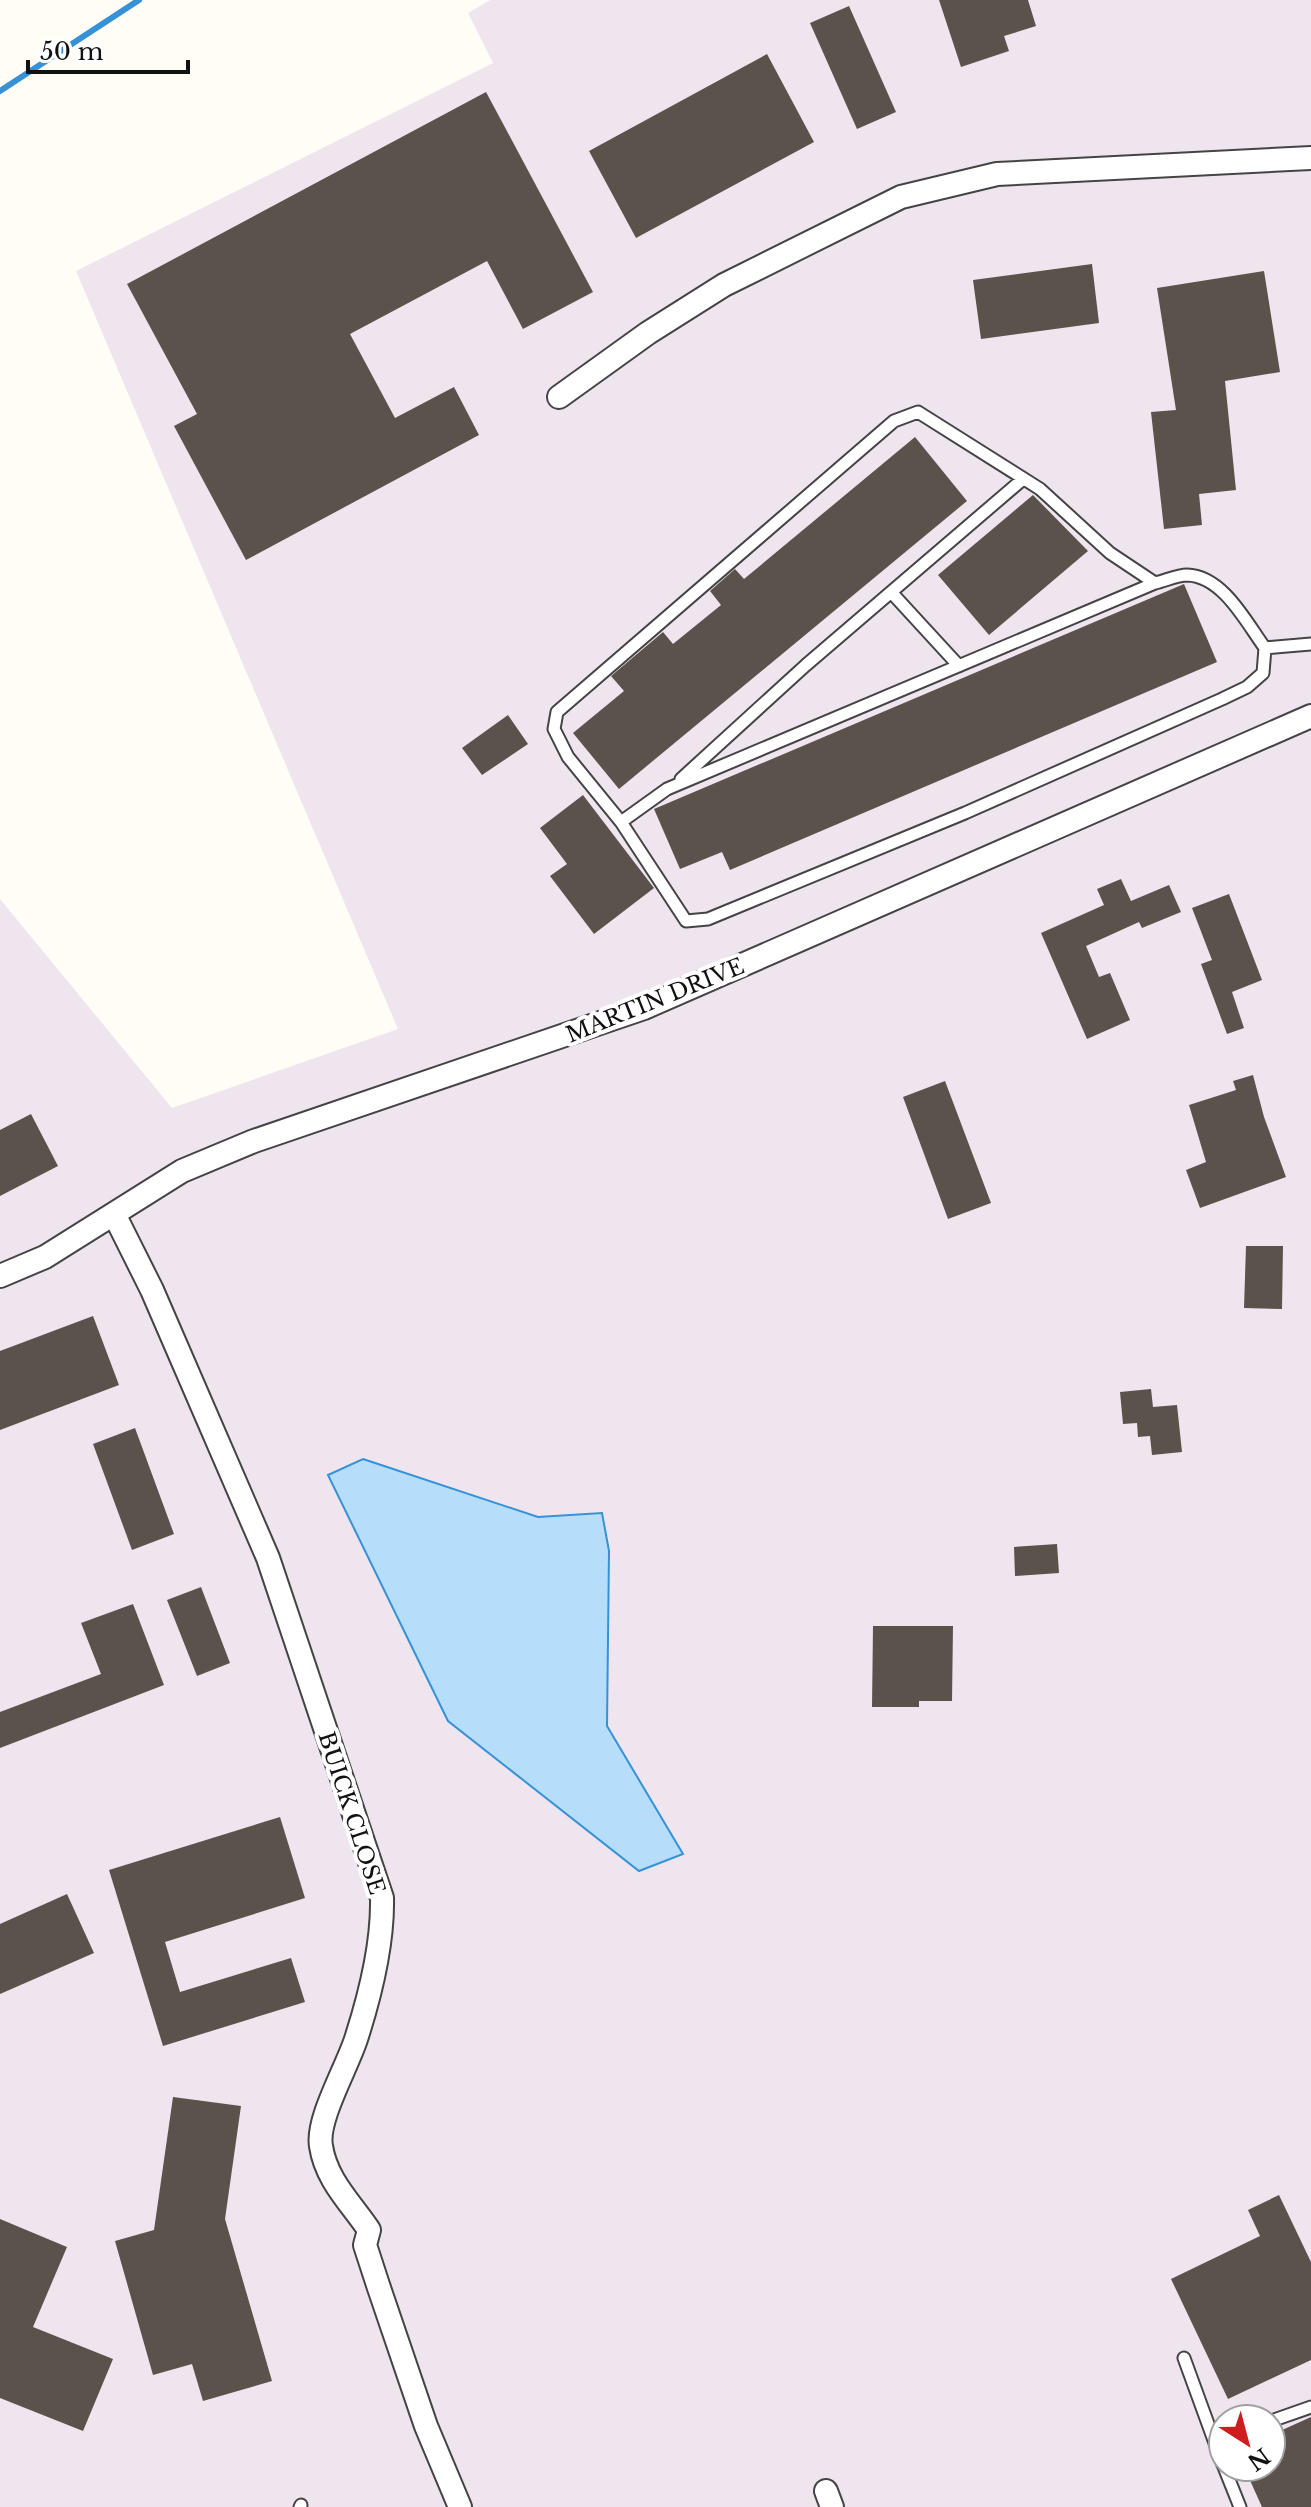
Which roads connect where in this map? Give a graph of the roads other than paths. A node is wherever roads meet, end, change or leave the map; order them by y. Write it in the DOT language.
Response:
graph roads {
  1 [pos="1311,158"];
  2 [pos="559,397"];
  3 [pos="1023,479"];
  4 [pos="1155,583"];
  5 [pos="891,592"];
  6 [pos="1311,644"];
  7 [pos="1265,648"];
  8 [pos="959,666"];
  9 [pos="1311,716"];
  10 [pos="667,789"];
  11 [pos="621,822"];
  12 [pos="115,1216"];
  13 [pos="0,1276"];
  14 [pos="1184,2358"];
  15 [pos="1311,2407"];
  16 [pos="1207,2412"];
  17 [pos="1287,2415"];
  18 [pos="1230,2483"];
  19 [pos="460,2507"];
  20 [pos="1240,2507"];
  1 -- 2 [label="street"];
  3 -- 4 [label="lane"];
  3 -- 5 [label="lane"];
  3 -- 11 [label="lane"];
  4 -- 7 [label="lane"];
  4 -- 8 [label="lane"];
  5 -- 8 [label="lane"];
  5 -- 10 [label="lane"];
  6 -- 7 [label="lane"];
  7 -- 11 [label="lane"];
  8 -- 10 [label="lane"];
  9 -- 12 [label="street, MARTIN DRIVE"];
  10 -- 11 [label="lane"];
  12 -- 13 [label="street, MARTIN DRIVE"];
  12 -- 19 [label="street, BUICK CLOSE"];
  14 -- 16 [label="lane"];
  15 -- 17 [label="lane"];
  18 -- 20 [label="lane"];
}
